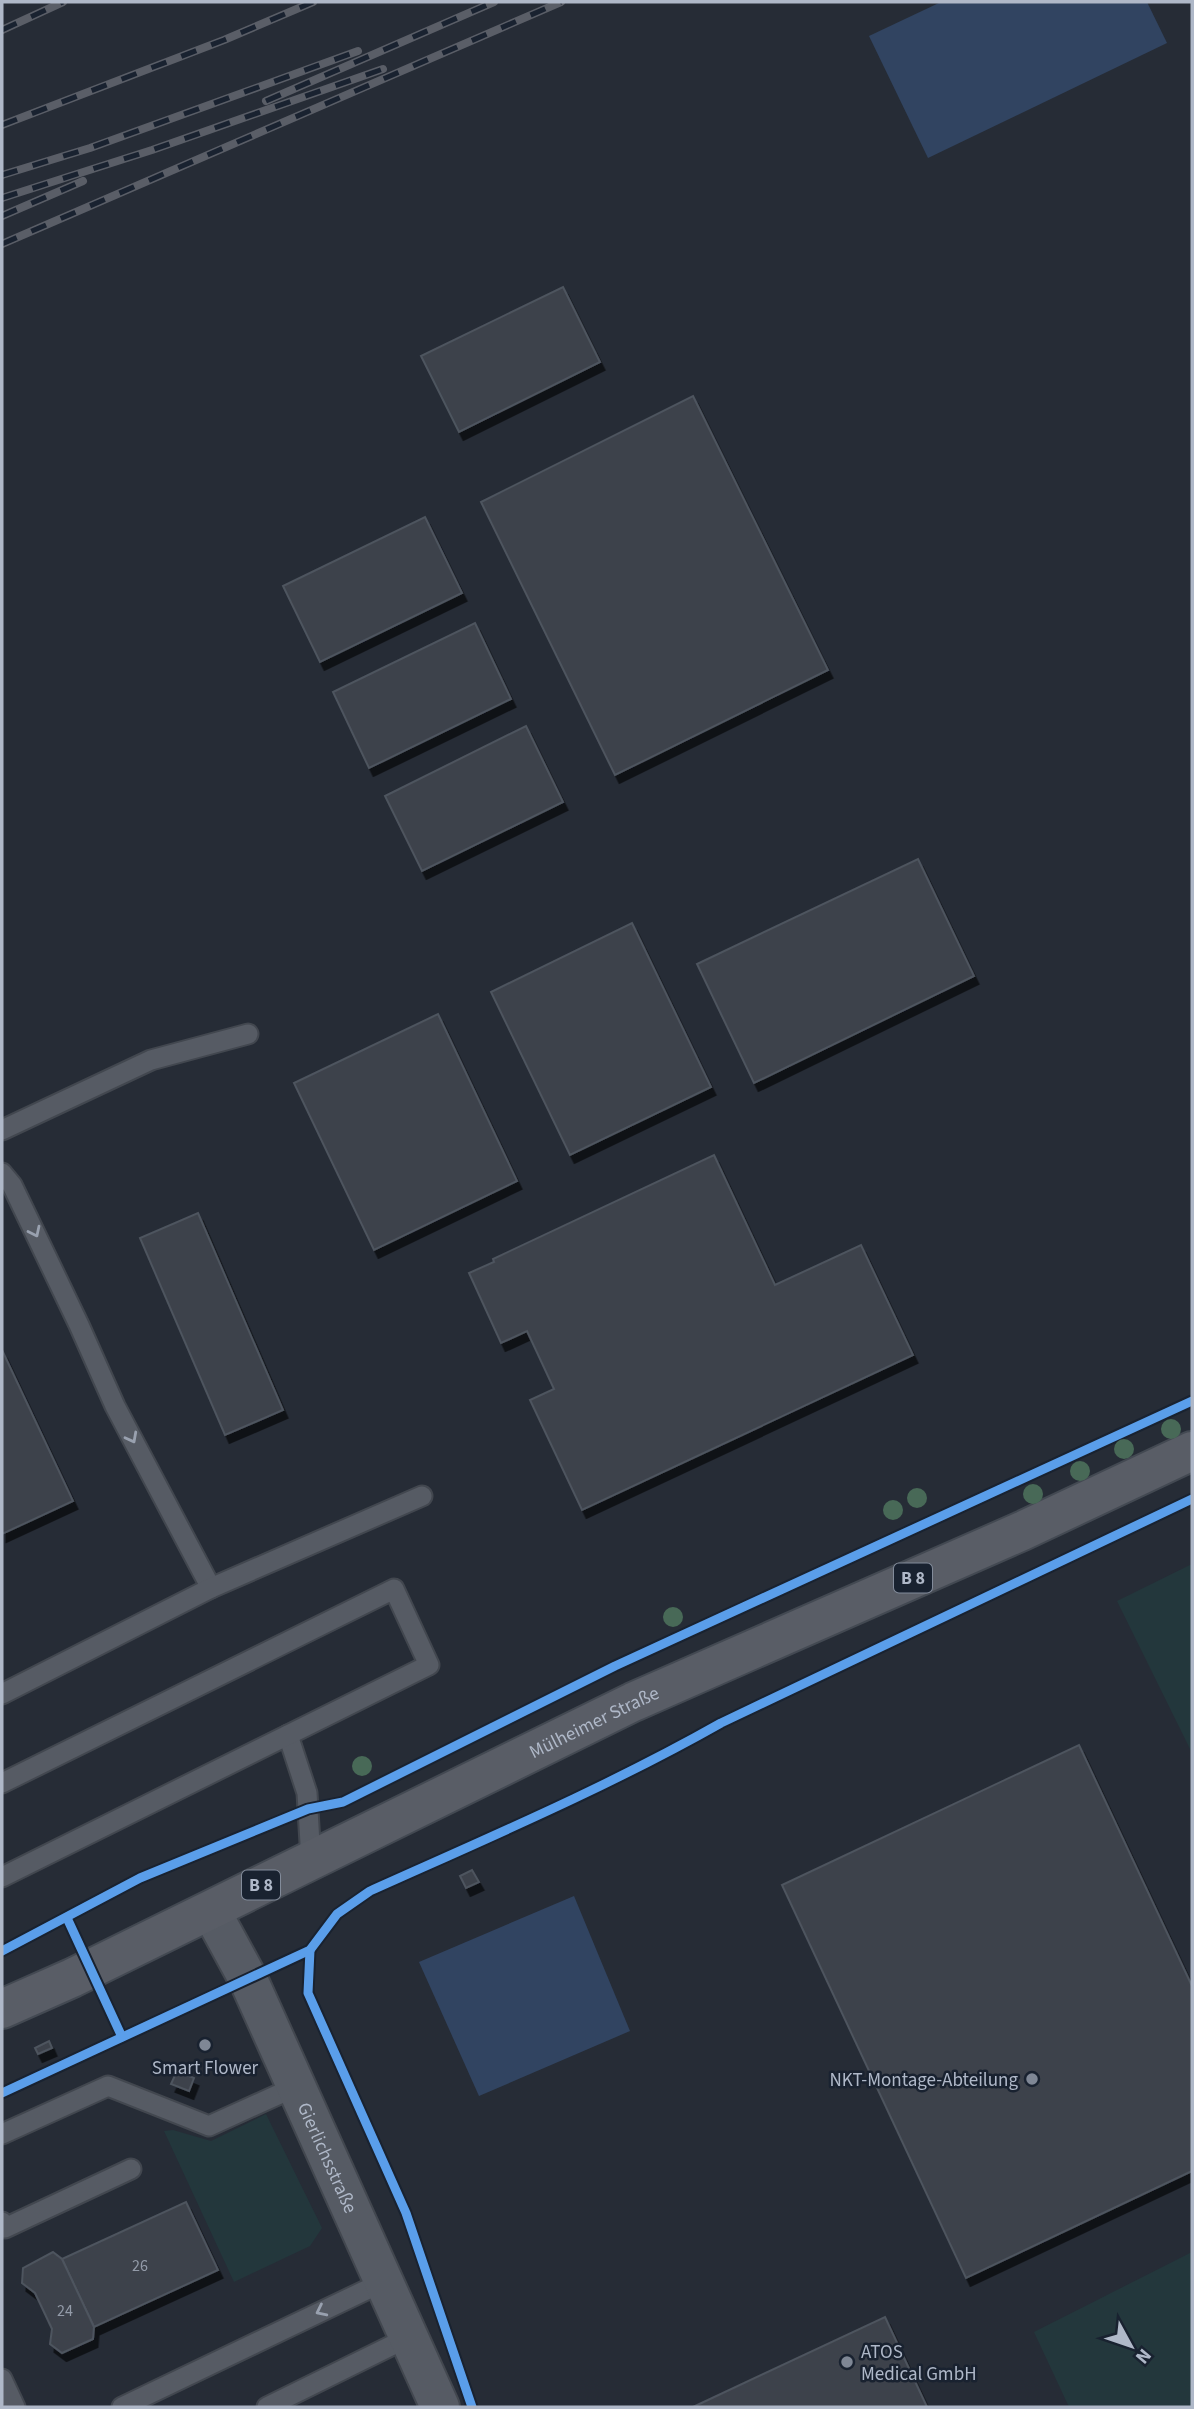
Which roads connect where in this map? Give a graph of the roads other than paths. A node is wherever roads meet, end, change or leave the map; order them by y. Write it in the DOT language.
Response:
graph roads {
  1 [pos="248,1034"];
  2 [pos="2,1129"];
  3 [pos="2,1173"];
  4 [pos="1192,1451"];
  5 [pos="422,1496"];
  6 [pos="211,1588"];
  7 [pos="2,1694"];
  8 [pos="288,1735"];
  9 [pos="2,1783"];
  10 [pos="311,1860"];
  11 [pos="2,1877"];
  12 [pos="211,1911"];
  13 [pos="2,2009"];
  14 [pos="295,2087"];
  15 [pos="2,2134"];
  16 [pos="131,2169"];
  17 [pos="2,2221"];
  18 [pos="383,2282"];
  19 [pos="409,2337"];
  20 [pos="2,2379"];
  21 [pos="15,2407"];
  22 [pos="122,2407"];
  23 [pos="267,2407"];
  24 [pos="440,2407"];
  1 -- 2 [label="lane"];
  3 -- 6 [label="lane, one-way"];
  4 -- 10 [label="main road, Mülheimer Straße / B 8"];
  5 -- 6 [label="lane"];
  6 -- 7 [label="lane"];
  8 -- 9 [label="lane"];
  8 -- 10 [label="lane"];
  8 -- 11 [label="lane"];
  10 -- 12 [label="main road, Mülheimer Straße / B 8"];
  12 -- 13 [label="main road, Mülheimer Straße / B 8"];
  12 -- 14 [label="street, Gierlichsstraße"];
  14 -- 15 [label="lane"];
  14 -- 18 [label="street, Gierlichsstraße"];
  16 -- 17 [label="lane"];
  18 -- 19 [label="street, Gierlichsstraße"];
  18 -- 22 [label="lane, one-way"];
  19 -- 23 [label="lane"];
  19 -- 24 [label="street, Gierlichsstraße"];
  20 -- 21 [label="lane"];
}
